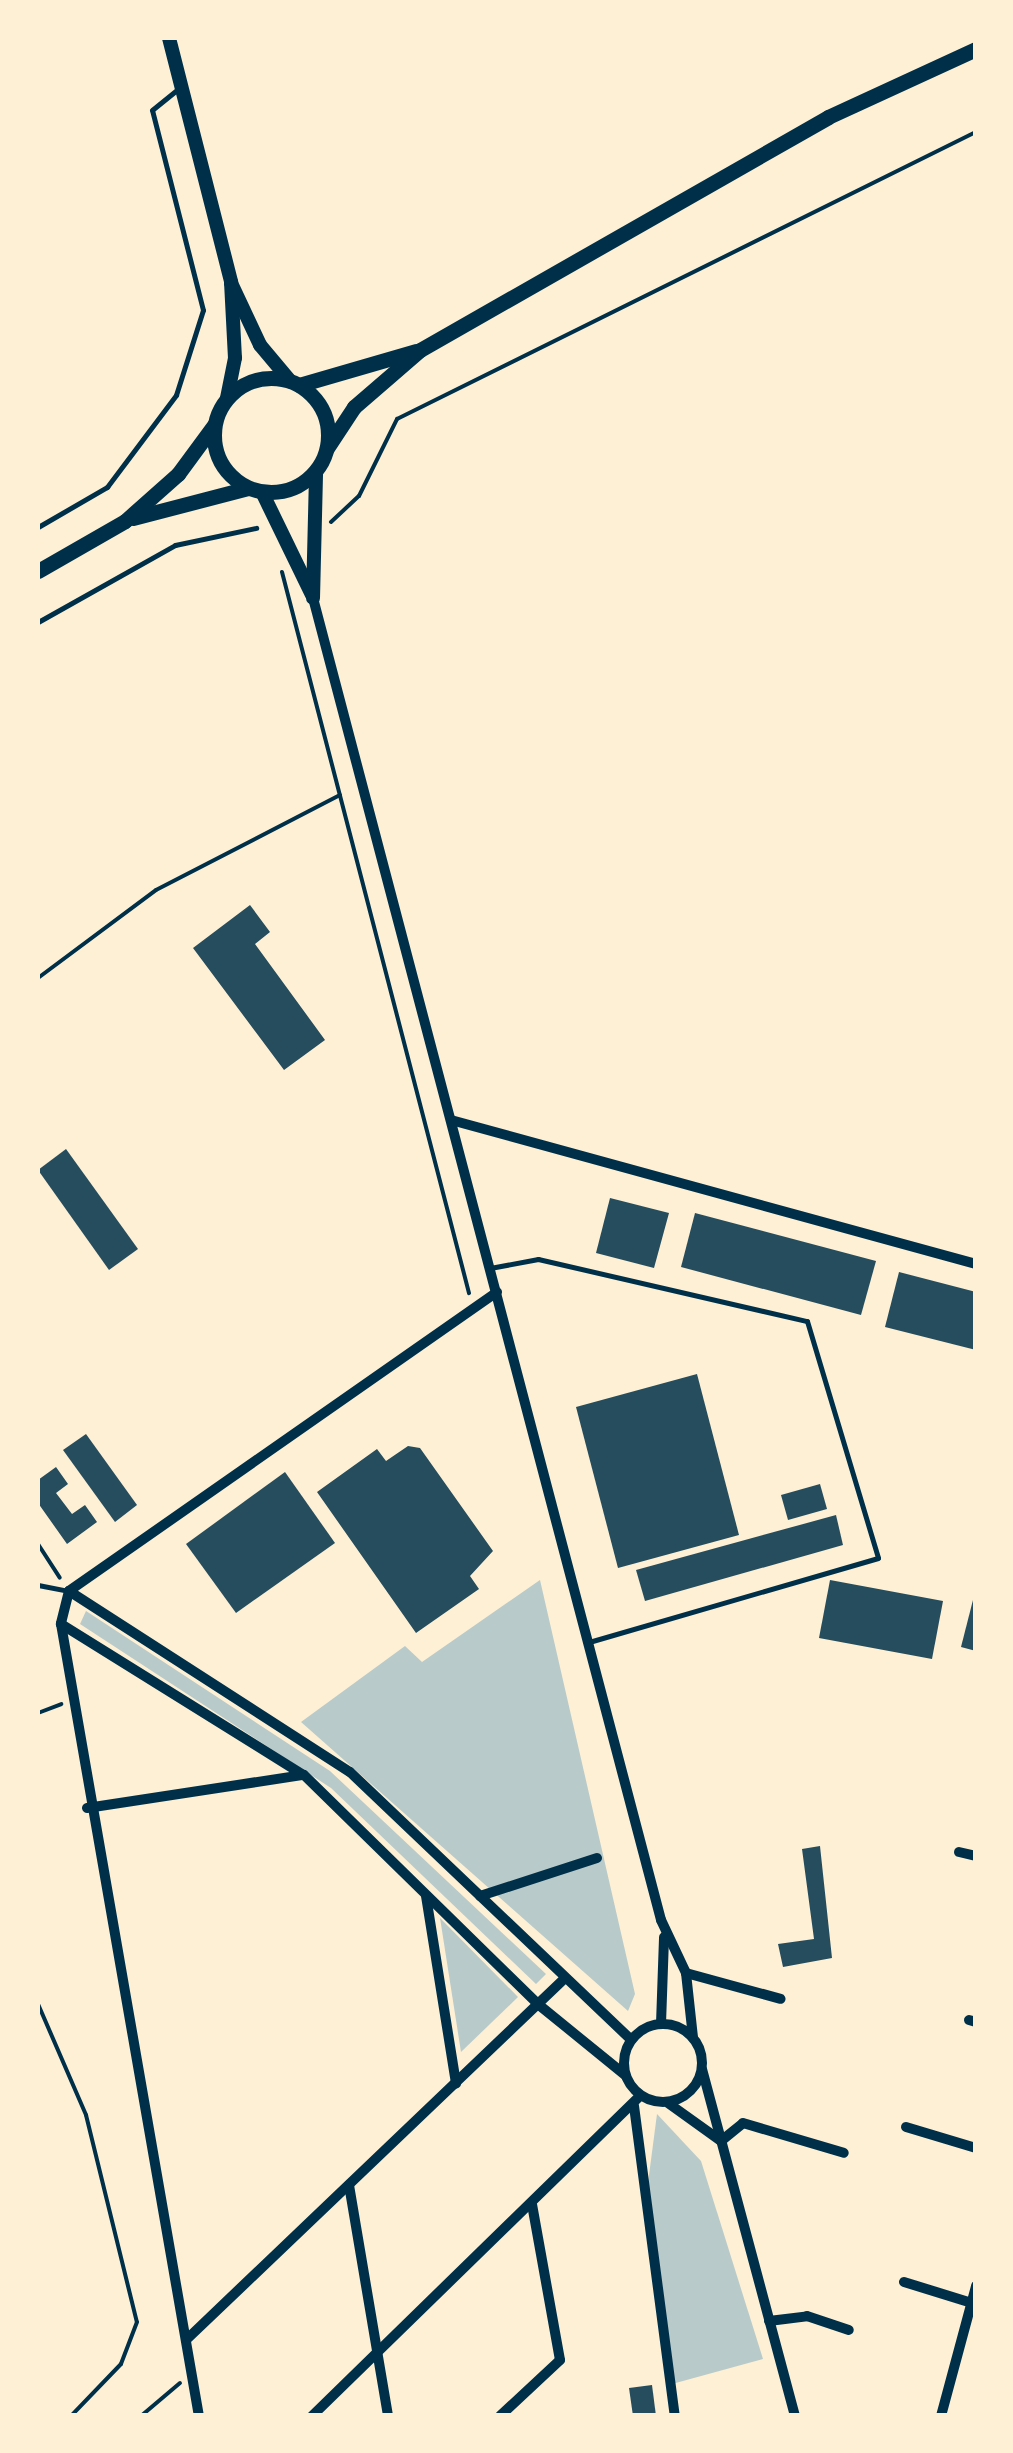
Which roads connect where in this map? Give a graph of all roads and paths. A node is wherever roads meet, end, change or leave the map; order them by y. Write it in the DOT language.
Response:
graph roads {
  1 [pos="168,38"];
  2 [pos="976,50"];
  3 [pos="181,86"];
  4 [pos="976,132"];
  5 [pos="231,282"];
  6 [pos="420,350"];
  7 [pos="295,384"];
  8 [pos="227,398"];
  9 [pos="214,425"];
  10 [pos="327,448"];
  11 [pos="316,471"];
  12 [pos="255,490"];
  13 [pos="124,521"];
  14 [pos="38,527"];
  15 [pos="256,528"];
  16 [pos="314,537"];
  17 [pos="279,560"];
  18 [pos="38,571"];
  19 [pos="313,598"];
  20 [pos="38,622"];
  21 [pos="340,795"];
  22 [pos="38,978"];
  23 [pos="451,1120"];
  24 [pos="976,1264"];
  25 [pos="490,1268"];
  26 [pos="497,1292"];
  27 [pos="469,1294"];
  28 [pos="38,1544"];
  29 [pos="38,1585"];
  30 [pos="69,1591"];
  31 [pos="61,1624"];
  32 [pos="587,1643"];
  33 [pos="69,1702"];
  34 [pos="38,1713"];
  35 [pos="304,1775"];
  36 [pos="38,1783"];
  37 [pos="38,1794"];
  38 [pos="87,1808"];
  39 [pos="959,1852"];
  40 [pos="976,1856"];
  41 [pos="598,1858"];
  42 [pos="426,1894"];
  43 [pos="480,1896"];
  44 [pos="664,1931"];
  45 [pos="686,1974"];
  46 [pos="562,1981"];
  47 [pos="781,1999"];
  48 [pos="38,2004"];
  49 [pos="539,2004"];
  50 [pos="661,2024"];
  51 [pos="693,2038"];
  52 [pos="630,2040"];
  53 [pos="702,2070"];
  54 [pos="625,2075"];
  55 [pos="456,2084"];
  56 [pos="637,2101"];
  57 [pos="668,2103"];
  58 [pos="906,2127"];
  59 [pos="720,2141"];
  60 [pos="976,2148"];
  61 [pos="844,2153"];
  62 [pos="348,2185"];
  63 [pos="532,2205"];
  64 [pos="904,2282"];
  65 [pos="976,2286"];
  66 [pos="972,2303"];
  67 [pos="769,2321"];
  68 [pos="849,2330"];
  69 [pos="186,2340"];
  70 [pos="377,2353"];
  71 [pos="191,2373"];
  72 [pos="794,2415"];
  73 [pos="70,2416"];
  74 [pos="141,2416"];
  75 [pos="199,2416"];
  76 [pos="312,2416"];
  77 [pos="388,2416"];
  78 [pos="500,2416"];
  79 [pos="676,2416"];
  80 [pos="941,2416"];
  1 -- 3 [label="main road"];
  2 -- 6 [label="main road"];
  3 -- 5 [label="main road"];
  3 -- 14 [label="lane"];
  4 -- 16 [label="path"];
  5 -- 7 [label="main road"];
  5 -- 8 [label="main road"];
  6 -- 7 [label="main road"];
  6 -- 10 [label="main road"];
  7 -- 8 [label="main road"];
  7 -- 10 [label="main road"];
  8 -- 9 [label="main road"];
  9 -- 12 [label="main road"];
  9 -- 13 [label="main road"];
  10 -- 11 [label="main road"];
  11 -- 12 [label="main road"];
  11 -- 16 [label="main road"];
  12 -- 13 [label="main road"];
  12 -- 19 [label="main road"];
  13 -- 18 [label="main road"];
  15 -- 20 [label="lane"];
  16 -- 19 [label="main road"];
  17 -- 21 [label="path"];
  19 -- 23 [label="street"];
  21 -- 22 [label="path"];
  21 -- 27 [label="path"];
  23 -- 24 [label="street"];
  23 -- 25 [label="street"];
  25 -- 26 [label="street"];
  25 -- 32 [label="lane"];
  26 -- 30 [label="street"];
  26 -- 32 [label="street"];
  28 -- 30 [label="path"];
  29 -- 30 [label="lane"];
  30 -- 31 [label="street"];
  30 -- 43 [label="street"];
  31 -- 33 [label="street"];
  31 -- 35 [label="street"];
  32 -- 44 [label="street"];
  33 -- 34 [label="path"];
  33 -- 38 [label="street"];
  35 -- 38 [label="street"];
  35 -- 42 [label="street"];
  36 -- 37 [label="path"];
  38 -- 69 [label="street"];
  39 -- 40 [label="street"];
  41 -- 43 [label="street"];
  42 -- 49 [label="street"];
  42 -- 55 [label="street"];
  43 -- 46 [label="street"];
  44 -- 45 [label="street"];
  44 -- 50 [label="street"];
  45 -- 47 [label="street"];
  45 -- 51 [label="street"];
  46 -- 49 [label="street"];
  46 -- 52 [label="street"];
  48 -- 73 [label="path"];
  49 -- 54 [label="street"];
  49 -- 55 [label="street"];
  50 -- 51 [label="street"];
  50 -- 52 [label="street"];
  51 -- 53 [label="street"];
  52 -- 54 [label="street"];
  53 -- 57 [label="street"];
  53 -- 59 [label="street"];
  54 -- 56 [label="street"];
  55 -- 62 [label="street"];
  56 -- 57 [label="street"];
  56 -- 63 [label="street"];
  56 -- 79 [label="street"];
  57 -- 59 [label="street"];
  58 -- 60 [label="street"];
  59 -- 61 [label="street"];
  59 -- 67 [label="street"];
  62 -- 69 [label="street"];
  62 -- 70 [label="street"];
  63 -- 70 [label="street"];
  63 -- 78 [label="street"];
  64 -- 66 [label="street"];
  65 -- 66 [label="street"];
  66 -- 80 [label="street"];
  67 -- 68 [label="street"];
  67 -- 72 [label="street"];
  69 -- 71 [label="street"];
  70 -- 76 [label="street"];
  70 -- 77 [label="street"];
  71 -- 74 [label="path"];
  71 -- 75 [label="street"];
}
